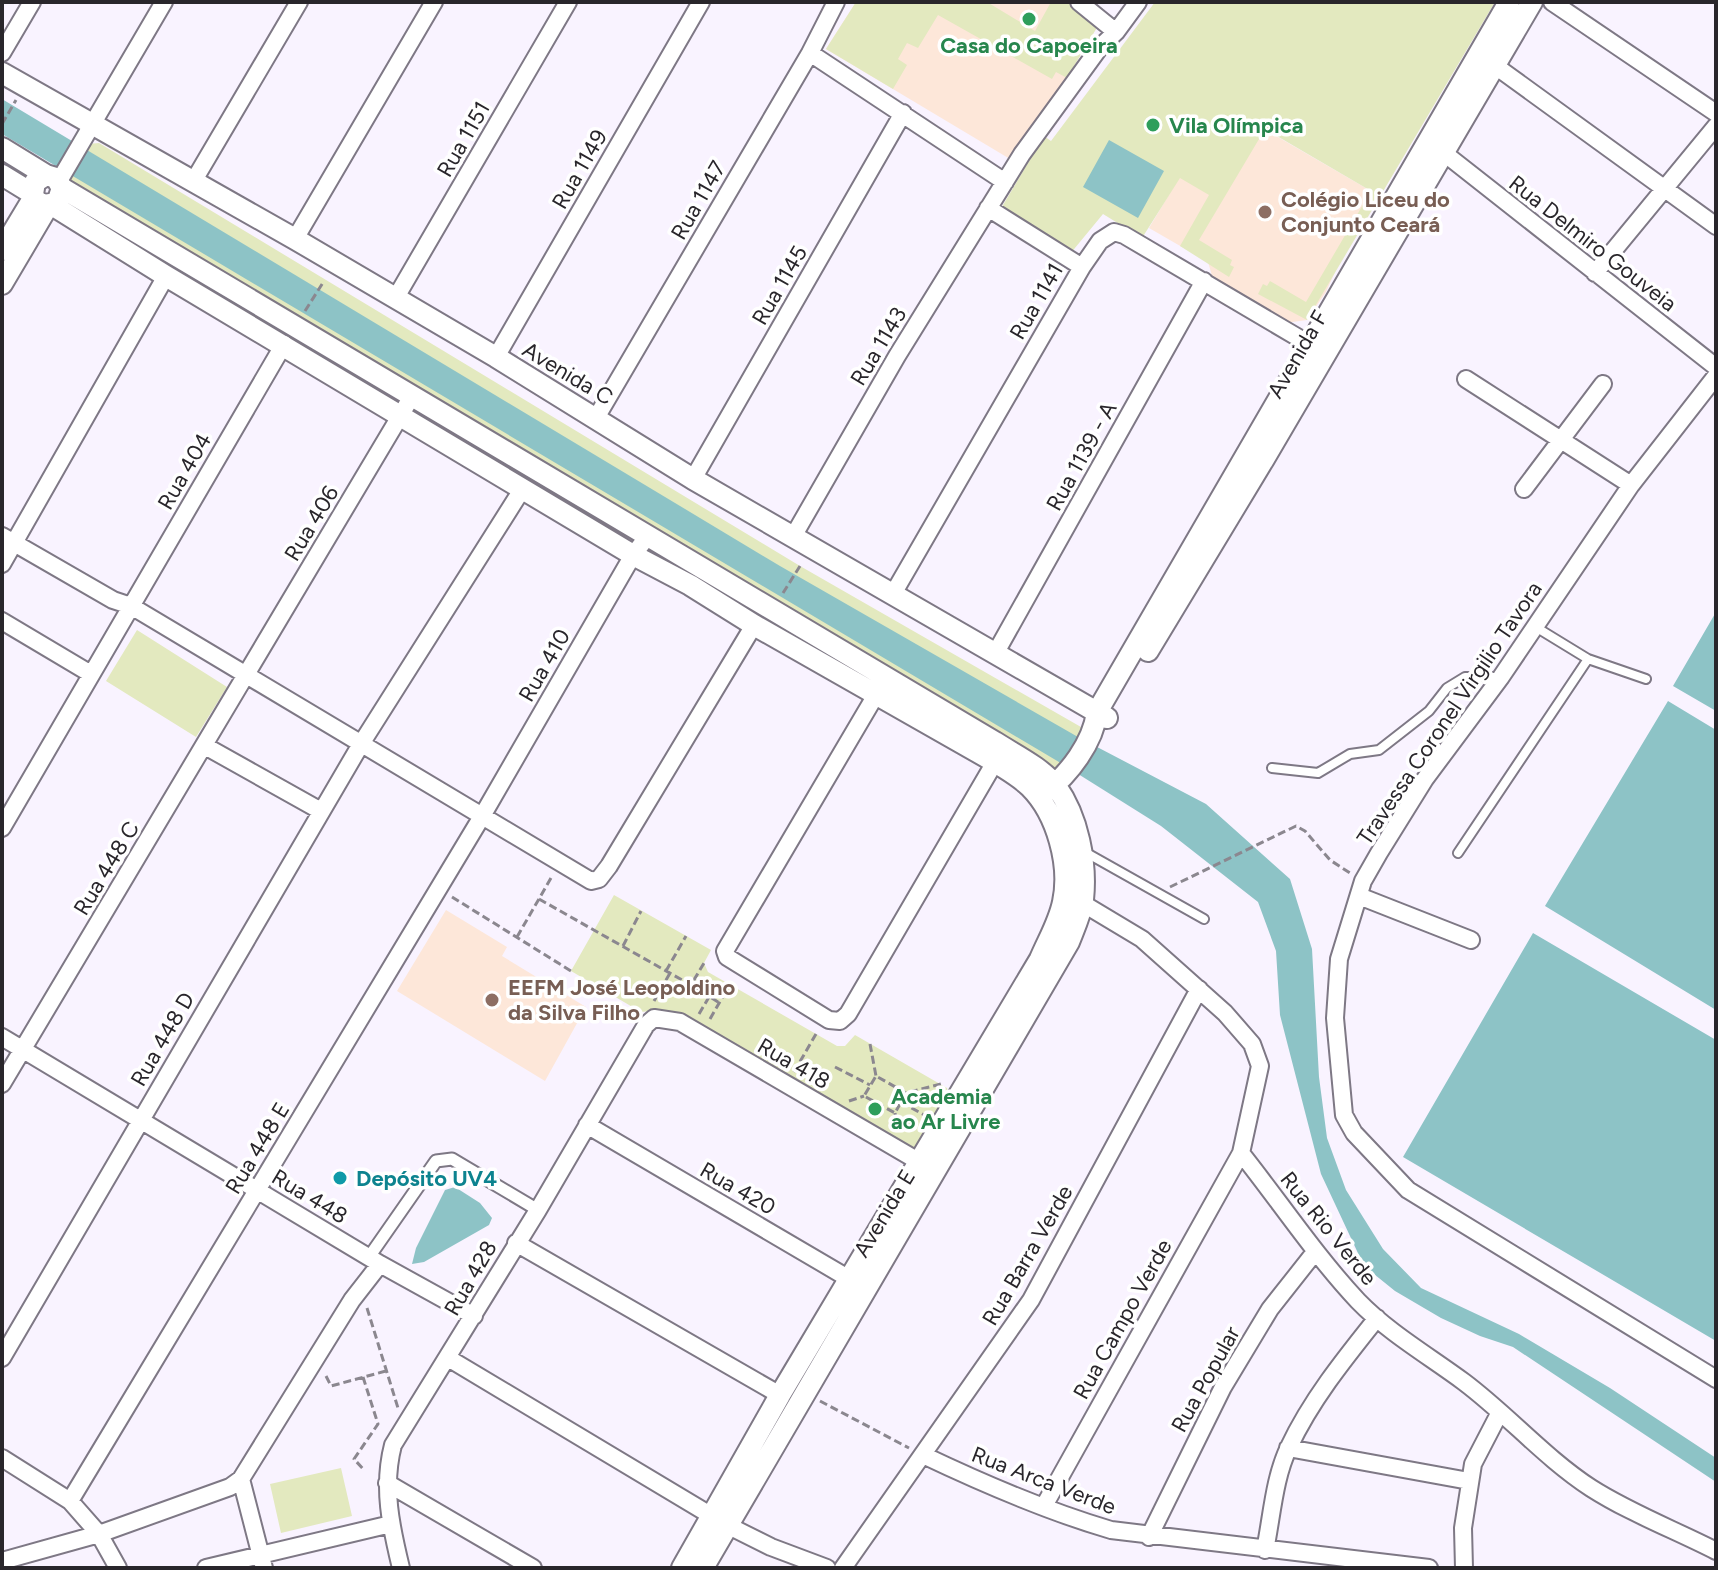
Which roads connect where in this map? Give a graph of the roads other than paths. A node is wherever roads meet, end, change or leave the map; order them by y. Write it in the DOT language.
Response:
graph roads {
  1 [pos="32,2"];
  2 [pos="164,2"];
  3 [pos="299,2"];
  4 [pos="434,2"];
  5 [pos="568,2"];
  6 [pos="701,2"];
  7 [pos="836,2"];
  8 [pos="1079,2"];
  9 [pos="1138,2"];
  10 [pos="1509,2"];
  11 [pos="1532,2"];
  12 [pos="1552,2"];
  13 [pos="1116,32"];
  14 [pos="2,53"];
  15 [pos="810,53"];
  16 [pos="1494,65"];
  17 [pos="2,73"];
  18 [pos="1462,102"];
  19 [pos="903,113"];
  20 [pos="1716,113"];
  21 [pos="1716,126"];
  22 [pos="87,131"];
  23 [pos="2,148"];
  24 [pos="1444,153"];
  25 [pos="2,175"];
  26 [pos="193,182"];
  27 [pos="1005,182"];
  28 [pos="50,189"];
  29 [pos="1667,189"];
  30 [pos="988,208"];
  31 [pos="1716,226"];
  32 [pos="295,239"];
  33 [pos="2,250"];
  34 [pos="1082,267"];
  35 [pos="1595,273"];
  36 [pos="166,276"];
  37 [pos="1204,281"];
  38 [pos="2,284"];
  39 [pos="395,299"];
  40 [pos="284,344"];
  41 [pos="1309,344"];
  42 [pos="496,357"];
  43 [pos="1716,367"];
  44 [pos="1716,376"];
  45 [pos="1466,379"];
  46 [pos="1603,384"];
  47 [pos="412,396"];
  48 [pos="401,416"];
  49 [pos="596,418"];
  50 [pos="1562,441"];
  51 [pos="1256,454"];
  52 [pos="693,479"];
  53 [pos="1631,485"];
  54 [pos="523,488"];
  55 [pos="1524,489"];
  56 [pos="794,535"];
  57 [pos="648,536"];
  58 [pos="8,539"];
  59 [pos="633,555"];
  60 [pos="2,564"];
  61 [pos="893,594"];
  62 [pos="126,613"];
  63 [pos="2,621"];
  64 [pos="754,625"];
  65 [pos="1533,626"];
  66 [pos="995,654"];
  67 [pos="1588,659"];
  68 [pos="91,674"];
  69 [pos="246,674"];
  70 [pos="1501,677"];
  71 [pos="1646,679"];
  72 [pos="877,693"];
  73 [pos="1098,721"];
  74 [pos="361,744"];
  75 [pos="205,746"];
  76 [pos="995,762"];
  77 [pos="1272,768"];
  78 [pos="1054,785"];
  79 [pos="321,811"];
  80 [pos="481,818"];
  81 [pos="2,828"];
  82 [pos="1080,850"];
  83 [pos="1458,853"];
  84 [pos="1361,889"];
  85 [pos="1073,902"];
  86 [pos="1204,919"];
  87 [pos="1471,940"];
  88 [pos="1199,989"];
  89 [pos="647,1018"];
  90 [pos="2,1037"];
  91 [pos="23,1049"];
  92 [pos="2,1084"];
  93 [pos="139,1121"];
  94 [pos="587,1125"];
  95 [pos="1241,1153"];
  96 [pos="918,1161"];
  97 [pos="257,1190"];
  98 [pos="538,1210"];
  99 [pos="895,1222"];
  100 [pos="516,1243"];
  101 [pos="1315,1252"];
  102 [pos="375,1260"];
  103 [pos="858,1284"];
  104 [pos="474,1316"];
  105 [pos="1377,1318"];
  106 [pos="2,1358"];
  107 [pos="448,1358"];
  108 [pos="1716,1379"];
  109 [pos="780,1395"];
  110 [pos="1500,1412"];
  111 [pos="1288,1448"];
  112 [pos="923,1455"];
  113 [pos="2,1458"];
  114 [pos="241,1479"];
  115 [pos="1469,1481"];
  116 [pos="387,1483"];
  117 [pos="70,1501"];
  118 [pos="1044,1506"];
  119 [pos="719,1520"];
  120 [pos="391,1524"];
  121 [pos="99,1534"];
  122 [pos="1149,1537"];
  123 [pos="1265,1550"];
  124 [pos="1716,1551"];
  125 [pos="2,1561"];
  126 [pos="262,1562"];
  127 [pos="118,1568"];
  128 [pos="206,1568"];
  129 [pos="401,1568"];
  130 [pos="533,1568"];
  131 [pos="682,1568"];
  132 [pos="703,1568"];
  133 [pos="827,1568"];
  134 [pos="843,1568"];
  135 [pos="1429,1568"];
  136 [pos="1464,1568"];
  1 -- 14 [label="street"];
  2 -- 22 [label="street"];
  3 -- 26 [label="street"];
  4 -- 32 [label="street"];
  5 -- 39 [label="street, Rua 1151"];
  6 -- 42 [label="street, Rua 1149"];
  7 -- 15 [label="street, Rua 1147"];
  8 -- 13 [label="street"];
  9 -- 13 [label="street, Rua 1143"];
  10 -- 18 [label="street, Avenida F"];
  11 -- 16 [label="street, Avenida F"];
  12 -- 20 [label="street"];
  13 -- 27 [label="street, Rua 1143"];
  15 -- 19 [label="street"];
  15 -- 49 [label="street, Rua 1147"];
  16 -- 18 [label="street, Avenida F"];
  16 -- 29 [label="street"];
  17 -- 22 [label="street, Avenida C"];
  18 -- 24 [label="street, Avenida F"];
  18 -- 41 [label="street, Avenida F"];
  19 -- 27 [label="street"];
  19 -- 52 [label="street, Rua 1145"];
  21 -- 29 [label="street"];
  22 -- 26 [label="street, Avenida C"];
  22 -- 28 [label="street"];
  23 -- 28 [label="street"];
  24 -- 35 [label="street, Rua Delmiro Gouveia"];
  24 -- 51 [label="street, Avenida F"];
  25 -- 28 [label="street"];
  26 -- 32 [label="street, Avenida C"];
  27 -- 30 [label="street, Rua 1143"];
  28 -- 33 [label="street"];
  28 -- 36 [label="street"];
  28 -- 38 [label="street"];
  28 -- 47 [label="street"];
  29 -- 31 [label="street"];
  29 -- 35 [label="street"];
  30 -- 34 [label="street"];
  30 -- 56 [label="street, Rua 1143"];
  32 -- 39 [label="street, Avenida C"];
  34 -- 37 [label="street, Rua 1141"];
  34 -- 61 [label="street, Rua 1141"];
  35 -- 43 [label="street, Rua Delmiro Gouveia"];
  36 -- 40 [label="street"];
  36 -- 58 [label="street"];
  37 -- 41 [label="street, Rua 1141"];
  37 -- 66 [label="street, Rua 1139 - A"];
  39 -- 42 [label="street, Avenida C"];
  40 -- 48 [label="street"];
  40 -- 62 [label="street, Rua 404"];
  41 -- 51 [label="street, Avenida F"];
  42 -- 49 [label="street, Avenida C"];
  44 -- 53 [label="street, Travessa Coronel Virgilio Tavora"];
  45 -- 50 [label="street"];
  46 -- 50 [label="street"];
  47 -- 48 [label="street, Rua 406"];
  47 -- 57 [label="street"];
  48 -- 54 [label="street"];
  48 -- 69 [label="street, Rua 406"];
  49 -- 52 [label="street, Avenida C"];
  50 -- 53 [label="street"];
  50 -- 55 [label="street"];
  51 -- 73 [label="street, Avenida F"];
  52 -- 56 [label="street, Avenida C"];
  53 -- 65 [label="street, Travessa Coronel Virgilio Tavora"];
  54 -- 59 [label="street"];
  54 -- 74 [label="street, Rua 448 D"];
  56 -- 61 [label="street, Avenida C"];
  57 -- 59 [label="street, Rua 410"];
  57 -- 78 [label="street"];
  58 -- 60 [label="street"];
  58 -- 62 [label="street"];
  59 -- 64 [label="street"];
  59 -- 80 [label="street, Rua 410"];
  61 -- 66 [label="street, Avenida C"];
  62 -- 68 [label="street, Rua 404"];
  62 -- 69 [label="street"];
  63 -- 68 [label="street"];
  64 -- 72 [label="street"];
  64 -- 80 [label="street"];
  65 -- 67 [label="lane"];
  65 -- 70 [label="street, Travessa Coronel Virgilio Tavora"];
  66 -- 73 [label="street, Avenida C"];
  67 -- 71 [label="lane"];
  67 -- 83 [label="lane"];
  68 -- 81 [label="street, Rua 404"];
  69 -- 74 [label="street"];
  69 -- 75 [label="street, Rua 448 C"];
  70 -- 77 [label="lane"];
  70 -- 84 [label="street, Travessa Coronel Virgilio Tavora"];
  72 -- 76 [label="street"];
  72 -- 76 [label="street"];
  73 -- 78 [label="street, Avenida F"];
  74 -- 79 [label="street, Rua 448 D"];
  74 -- 80 [label="street"];
  75 -- 79 [label="street"];
  75 -- 91 [label="street, Rua 448 C"];
  76 -- 78 [label="street"];
  78 -- 82 [label="street, Avenida E"];
  78 -- 85 [label="street, Avenida E"];
  79 -- 93 [label="street, Rua 448 D"];
  80 -- 97 [label="street, Rua 448 E"];
  82 -- 85 [label="street, Avenida E"];
  82 -- 86 [label="lane"];
  84 -- 87 [label="street"];
  84 -- 108 [label="street, Travessa Coronel Virgilio Tavora"];
  85 -- 88 [label="street"];
  85 -- 96 [label="street, Avenida E"];
  85 -- 99 [label="street, Avenida E"];
  88 -- 95 [label="street"];
  88 -- 112 [label="street, Rua Barra Verde"];
  89 -- 94 [label="street, Rua 428"];
  89 -- 96 [label="street, Rua 418"];
  90 -- 91 [label="street, Rua 448"];
  91 -- 92 [label="street, Rua 448 C"];
  91 -- 93 [label="street, Rua 448"];
  93 -- 97 [label="street, Rua 448"];
  93 -- 106 [label="street, Rua 448 D"];
  94 -- 98 [label="street, Rua 428"];
  94 -- 103 [label="street, Rua 420"];
  95 -- 101 [label="street, Rua Rio Verde"];
  95 -- 118 [label="street, Rua Campo Verde"];
  96 -- 99 [label="street, Avenida E"];
  97 -- 102 [label="street, Rua 448"];
  97 -- 117 [label="street, Rua 448 E"];
  98 -- 100 [label="street, Rua 428"];
  98 -- 102 [label="street"];
  99 -- 103 [label="street, Avenida E"];
  100 -- 104 [label="street, Rua 428"];
  100 -- 109 [label="street"];
  101 -- 105 [label="street, Rua Rio Verde"];
  101 -- 122 [label="street, Rua Popular"];
  102 -- 104 [label="street, Rua 448"];
  102 -- 114 [label="street"];
  103 -- 109 [label="street, Avenida E"];
  103 -- 119 [label="street, Avenida E"];
  104 -- 107 [label="street, Rua 428"];
  105 -- 110 [label="street, Rua Rio Verde"];
  105 -- 111 [label="street"];
  107 -- 116 [label="street, Rua 428"];
  107 -- 119 [label="street"];
  109 -- 119 [label="street, Avenida E"];
  110 -- 115 [label="street"];
  110 -- 124 [label="street, Rua Rio Verde"];
  111 -- 115 [label="street"];
  111 -- 123 [label="street"];
  112 -- 118 [label="street, Rua Arca Verde"];
  112 -- 134 [label="street, Rua Barra Verde"];
  113 -- 117 [label="street"];
  114 -- 121 [label="street"];
  114 -- 126 [label="street"];
  115 -- 136 [label="street"];
  116 -- 120 [label="street, Rua 428"];
  116 -- 130 [label="street"];
  117 -- 121 [label="street"];
  118 -- 122 [label="street, Rua Arca Verde"];
  119 -- 131 [label="street, Avenida E"];
  119 -- 132 [label="street, Avenida E"];
  119 -- 133 [label="street"];
  120 -- 126 [label="street"];
  120 -- 129 [label="street, Rua 428"];
  121 -- 125 [label="street"];
  121 -- 127 [label="street"];
  122 -- 123 [label="street, Rua Arca Verde"];
  123 -- 135 [label="street, Rua Arca Verde"];
  126 -- 128 [label="street"];
}
